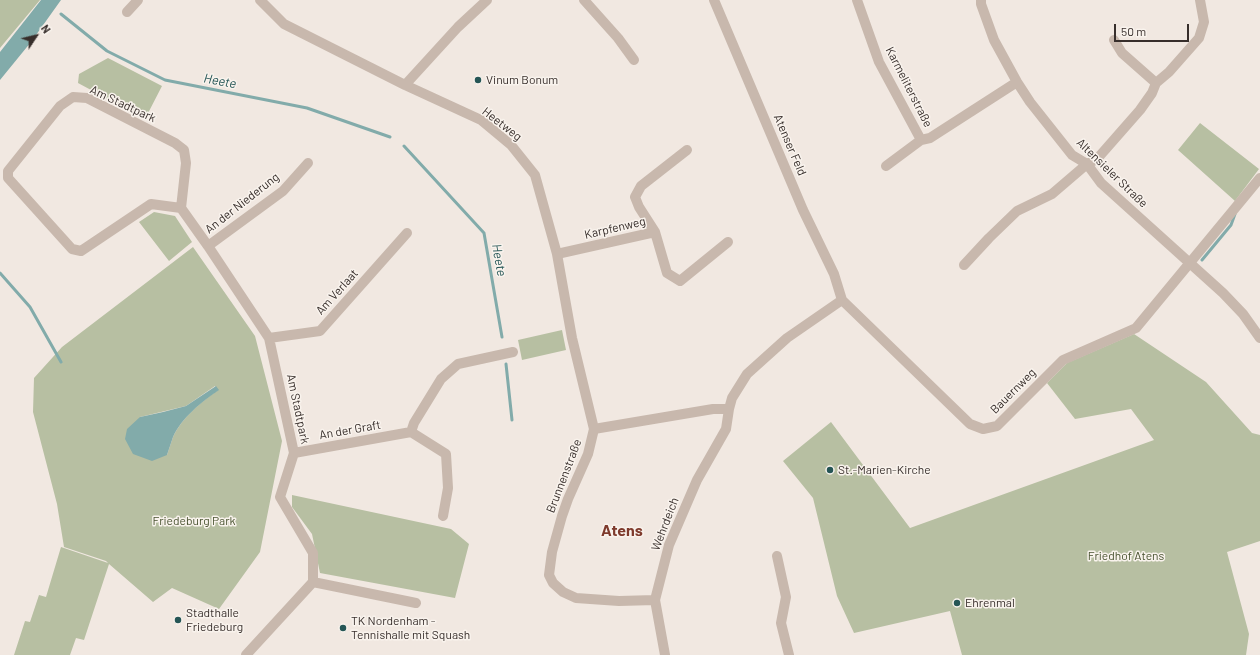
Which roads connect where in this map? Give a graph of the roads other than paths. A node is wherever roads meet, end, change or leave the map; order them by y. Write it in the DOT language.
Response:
graph roads {
  1 [pos="138,0"];
  2 [pos="260,0"];
  3 [pos="487,0"];
  4 [pos="584,0"];
  5 [pos="714,0"];
  6 [pos="857,0"];
  7 [pos="981,0"];
  8 [pos="1200,0"];
  9 [pos="127,12"];
  10 [pos="1114,40"];
  11 [pos="634,60"];
  12 [pos="1017,82"];
  13 [pos="1156,83"];
  14 [pos="405,85"];
  15 [pos="921,140"];
  16 [pos="687,150"];
  17 [pos="308,163"];
  18 [pos="1087,164"];
  19 [pos="886,166"];
  20 [pos="1260,178"];
  21 [pos="181,208"];
  22 [pos="655,232"];
  23 [pos="408,233"];
  24 [pos="728,242"];
  25 [pos="208,246"];
  26 [pos="557,254"];
  27 [pos="1189,263"];
  28 [pos="964,265"];
  29 [pos="842,300"];
  30 [pos="269,338"];
  31 [pos="1260,338"];
  32 [pos="513,352"];
  33 [pos="729,410"];
  34 [pos="594,429"];
  35 [pos="411,432"];
  36 [pos="294,453"];
  37 [pos="443,516"];
  38 [pos="777,556"];
  39 [pos="313,582"];
  40 [pos="655,600"];
  41 [pos="416,603"];
  42 [pos="246,655"];
  43 [pos="665,655"];
  44 [pos="789,655"];
  1 -- 9 [label="street"];
  2 -- 14 [label="street, Heetweg"];
  3 -- 14 [label="street"];
  4 -- 11 [label="street"];
  5 -- 29 [label="street, Atenser Feld"];
  6 -- 15 [label="street, Karmeliterstraße"];
  7 -- 12 [label="street, Altensieler Straße"];
  8 -- 13 [label="street"];
  10 -- 13 [label="street"];
  12 -- 15 [label="street, Karmeliterstraße"];
  12 -- 18 [label="street, Altensieler Straße"];
  13 -- 18 [label="street"];
  14 -- 26 [label="street, Heetweg"];
  15 -- 19 [label="street, Karmeliterstraße"];
  16 -- 22 [label="street"];
  17 -- 25 [label="street, An der Niederung"];
  18 -- 27 [label="street, Altensieler Straße"];
  18 -- 28 [label="street"];
  20 -- 27 [label="street, Bauernweg"];
  21 -- 21 [label="street, Am Stadtpark"];
  21 -- 25 [label="street, Am Stadtpark"];
  22 -- 24 [label="street, Karpfenweg"];
  22 -- 26 [label="street, Karpfenweg"];
  23 -- 30 [label="street, Am Verlaat"];
  25 -- 30 [label="street, Am Stadtpark"];
  26 -- 34 [label="street, Heetweg"];
  27 -- 29 [label="street, Bauernweg"];
  27 -- 31 [label="street, Altensieler Straße"];
  29 -- 33 [label="street"];
  30 -- 36 [label="street, Am Stadtpark"];
  32 -- 35 [label="street"];
  33 -- 34 [label="street, Brunnenstraße"];
  33 -- 40 [label="street, Wehrdeich"];
  34 -- 40 [label="street, Brunnenstraße"];
  35 -- 36 [label="street, An der Graft"];
  35 -- 37 [label="street"];
  36 -- 39 [label="street, Am Stadtpark"];
  38 -- 44 [label="street"];
  39 -- 41 [label="street"];
  39 -- 42 [label="street"];
  40 -- 43 [label="street, Wehrdeich"];
}
